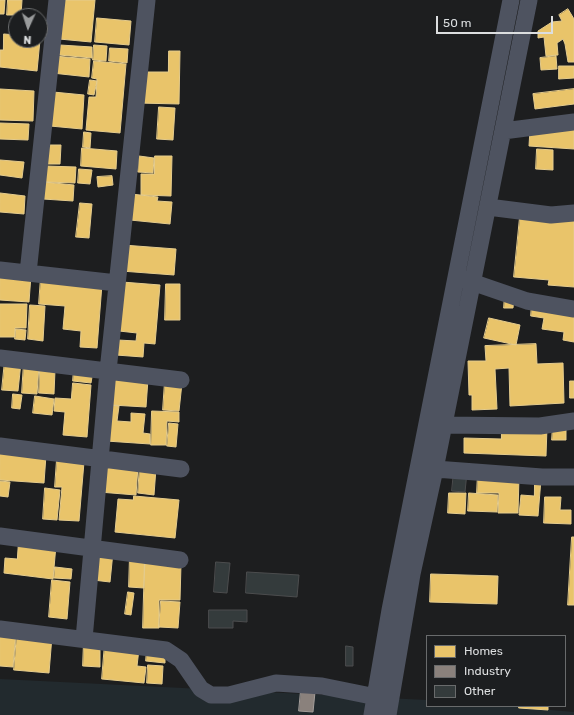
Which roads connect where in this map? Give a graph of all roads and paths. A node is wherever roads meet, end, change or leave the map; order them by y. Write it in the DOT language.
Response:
graph roads {
  1 [pos="57,0"];
  2 [pos="148,0"];
  3 [pos="511,0"];
  4 [pos="529,0"];
  5 [pos="574,122"];
  6 [pos="503,131"];
  7 [pos="488,207"];
  8 [pos="574,213"];
  9 [pos="0,270"];
  10 [pos="28,273"];
  11 [pos="465,280"];
  12 [pos="117,284"];
  13 [pos="574,309"];
  14 [pos="0,358"];
  15 [pos="108,371"];
  16 [pos="181,380"];
  17 [pos="574,421"];
  18 [pos="443,424"];
  19 [pos="0,446"];
  20 [pos="100,459"];
  21 [pos="181,468"];
  22 [pos="435,469"];
  23 [pos="574,477"];
  24 [pos="0,536"];
  25 [pos="92,548"];
  26 [pos="180,560"];
  27 [pos="0,629"];
  28 [pos="84,639"];
  29 [pos="384,704"];
  30 [pos="372,715"];
  1 -- 10 [label="street"];
  2 -- 12 [label="street"];
  3 -- 11 [label="street"];
  4 -- 6 [label="street"];
  5 -- 6 [label="street"];
  6 -- 7 [label="street"];
  7 -- 8 [label="street"];
  7 -- 11 [label="street"];
  9 -- 10 [label="street"];
  10 -- 12 [label="street"];
  11 -- 13 [label="street"];
  11 -- 18 [label="street"];
  11 -- 29 [label="street"];
  12 -- 15 [label="street"];
  14 -- 15 [label="street"];
  15 -- 16 [label="street"];
  15 -- 20 [label="street"];
  17 -- 18 [label="street"];
  18 -- 22 [label="street"];
  19 -- 20 [label="street"];
  20 -- 21 [label="street"];
  20 -- 25 [label="street"];
  22 -- 23 [label="street"];
  22 -- 29 [label="street"];
  24 -- 25 [label="street"];
  25 -- 26 [label="street"];
  25 -- 28 [label="street"];
  27 -- 28 [label="street"];
  28 -- 29 [label="street"];
  29 -- 30 [label="street"];
}
